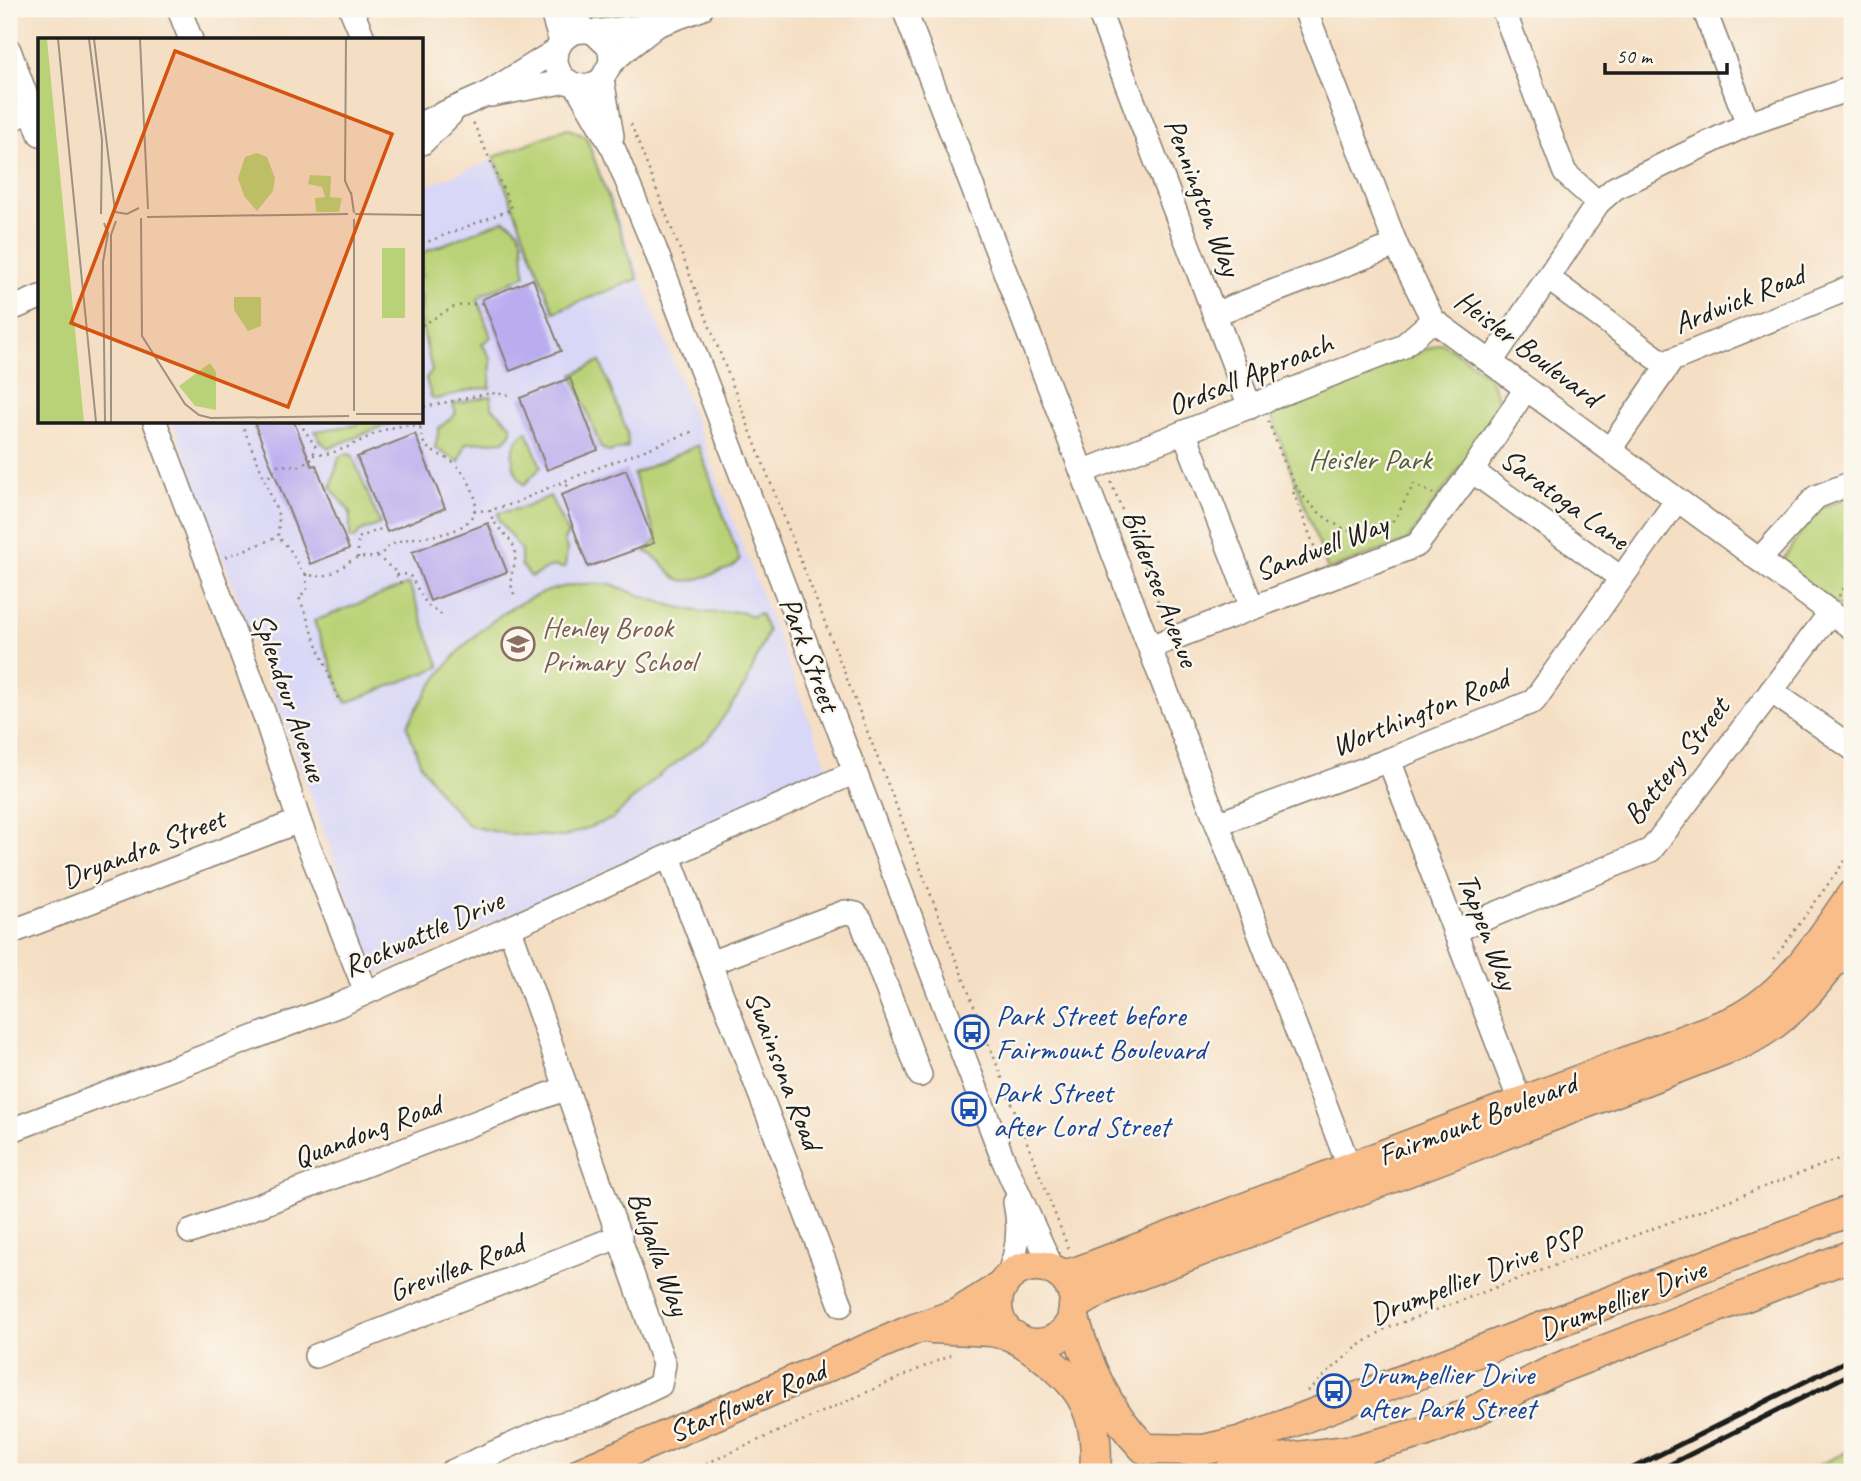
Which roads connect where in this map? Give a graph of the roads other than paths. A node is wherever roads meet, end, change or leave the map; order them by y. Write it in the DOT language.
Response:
graph roads {
  1 [pos="179,9"];
  2 [pos="351,9"];
  3 [pos="551,9"];
  4 [pos="572,9"];
  5 [pos="701,9"];
  6 [pos="904,9"];
  7 [pos="1098,9"];
  8 [pos="1306,9"];
  9 [pos="1503,9"];
  10 [pos="1703,9"];
  11 [pos="657,26"];
  12 [pos="589,31"];
  13 [pos="190,38"];
  14 [pos="362,38"];
  15 [pos="559,46"];
  16 [pos="9,50"];
  17 [pos="606,72"];
  18 [pos="572,83"];
  19 [pos="1852,88"];
  20 [pos="485,95"];
  21 [pos="32,111"];
  22 [pos="462,115"];
  23 [pos="9,120"];
  24 [pos="424,123"];
  25 [pos="1748,124"];
  26 [pos="38,128"];
  27 [pos="424,141"];
  28 [pos="614,150"];
  29 [pos="1598,203"];
  30 [pos="1396,245"];
  31 [pos="1549,279"];
  32 [pos="1852,287"];
  33 [pos="38,298"];
  34 [pos="9,310"];
  35 [pos="1214,314"];
  36 [pos="1433,320"];
  37 [pos="1491,362"];
  38 [pos="1666,365"];
  39 [pos="1525,390"];
  40 [pos="1258,412"];
  41 [pos="156,424"];
  42 [pos="1185,434"];
  43 [pos="1610,449"];
  44 [pos="1472,471"];
  45 [pos="1082,472"];
  46 [pos="1852,483"];
  47 [pos="1677,500"];
  48 [pos="1759,560"];
  49 [pos="1621,578"];
  50 [pos="1252,607"];
  51 [pos="1831,612"];
  52 [pos="1852,628"];
  53 [pos="1150,647"];
  54 [pos="1771,691"];
  55 [pos="1852,748"];
  56 [pos="1389,760"];
  57 [pos="855,772"];
  58 [pos="299,821"];
  59 [pos="1217,824"];
  60 [pos="669,857"];
  61 [pos="1852,895"];
  62 [pos="510,929"];
  63 [pos="1454,931"];
  64 [pos="9,933"];
  65 [pos="1852,935"];
  66 [pos="710,963"];
  67 [pos="366,992"];
  68 [pos="920,1074"];
  69 [pos="566,1088"];
  70 [pos="1524,1113"];
  71 [pos="9,1131"];
  72 [pos="1003,1159"];
  73 [pos="1354,1179"];
  74 [pos="1852,1210"];
  75 [pos="190,1232"];
  76 [pos="620,1236"];
  77 [pos="1852,1255"];
  78 [pos="1060,1266"];
  79 [pos="1004,1283"];
  80 [pos="841,1305"];
  81 [pos="1074,1310"];
  82 [pos="912,1330"];
  83 [pos="1017,1339"];
  84 [pos="316,1356"];
  85 [pos="1147,1448"];
  86 [pos="451,1472"];
  87 [pos="582,1472"];
  88 [pos="1096,1472"];
  89 [pos="1182,1472"];
  90 [pos="1230,1472"];
  1 -- 13 [label="street"];
  2 -- 14 [label="street"];
  3 -- 15 [label="street"];
  4 -- 12 [label="street"];
  5 -- 11 [label="street"];
  6 -- 45 [label="street, Bildersee Avenue"];
  7 -- 35 [label="street, Pennington Way"];
  8 -- 30 [label="street, Heisler Boulevard"];
  9 -- 29 [label="street"];
  10 -- 25 [label="street"];
  11 -- 12 [label="street"];
  11 -- 17 [label="street"];
  12 -- 15 [label="street"];
  12 -- 17 [label="street"];
  15 -- 18 [label="street"];
  15 -- 20 [label="street"];
  16 -- 21 [label="street"];
  17 -- 18 [label="street"];
  17 -- 28 [label="street, Park Street"];
  18 -- 20 [label="street"];
  18 -- 28 [label="street, Park Street"];
  19 -- 25 [label="street"];
  20 -- 22 [label="street"];
  21 -- 23 [label="street"];
  21 -- 26 [label="street"];
  22 -- 24 [label="street"];
  22 -- 27 [label="street"];
  25 -- 29 [label="street"];
  28 -- 57 [label="street, Park Street"];
  29 -- 31 [label="street"];
  30 -- 35 [label="street"];
  30 -- 36 [label="street, Heisler Boulevard"];
  31 -- 37 [label="street"];
  31 -- 38 [label="street"];
  32 -- 38 [label="street, Ardwick Road"];
  33 -- 34 [label="street"];
  35 -- 40 [label="street, Pennington Way"];
  36 -- 37 [label="street, Heisler Boulevard"];
  36 -- 40 [label="street, Ordsall Approach"];
  37 -- 39 [label="street, Heisler Boulevard"];
  38 -- 43 [label="street, Ardwick Road"];
  39 -- 43 [label="street, Heisler Boulevard"];
  39 -- 44 [label="street, Sandwell Way"];
  40 -- 42 [label="street, Ordsall Approach"];
  41 -- 58 [label="street, Splendour Avenue"];
  42 -- 45 [label="street, Ordsall Approach"];
  42 -- 50 [label="street"];
  43 -- 47 [label="street, Heisler Boulevard"];
  44 -- 49 [label="street, Saratoga Lane"];
  44 -- 50 [label="street, Sandwell Way"];
  45 -- 53 [label="street, Bildersee Avenue"];
  46 -- 48 [label="street"];
  47 -- 48 [label="street, Heisler Boulevard"];
  47 -- 49 [label="street, Worthington Road"];
  48 -- 51 [label="street, Heisler Boulevard"];
  49 -- 56 [label="street, Worthington Road"];
  50 -- 53 [label="street, Sandwell Way"];
  51 -- 52 [label="street, Heisler Boulevard"];
  51 -- 54 [label="street, Battery Street"];
  53 -- 59 [label="street, Bildersee Avenue"];
  54 -- 55 [label="street"];
  54 -- 63 [label="street, Battery Street"];
  56 -- 59 [label="street, Worthington Road"];
  56 -- 63 [label="street, Tappen Way"];
  57 -- 60 [label="street, Rockwattle Drive"];
  57 -- 72 [label="street, Park Street"];
  58 -- 64 [label="street, Dryandra Street"];
  58 -- 67 [label="street, Splendour Avenue"];
  59 -- 73 [label="street, Bildersee Avenue"];
  60 -- 62 [label="street, Rockwattle Drive"];
  60 -- 66 [label="street, Swainsona Road"];
  61 -- 70 [label="main road, Fairmount Boulevard"];
  62 -- 67 [label="street, Rockwattle Drive"];
  62 -- 69 [label="street, Bulgalla Way"];
  63 -- 70 [label="street, Tappen Way"];
  65 -- 70 [label="main road, Fairmount Boulevard"];
  66 -- 68 [label="street"];
  66 -- 80 [label="street, Swainsona Road"];
  67 -- 71 [label="street, Rockwattle Drive"];
  69 -- 75 [label="street, Quandong Road"];
  69 -- 76 [label="street, Bulgalla Way"];
  70 -- 73 [label="main road, Fairmount Boulevard"];
  72 -- 78 [label="street, Park Street"];
  72 -- 79 [label="street, Park Street"];
  73 -- 78 [label="main road, Fairmount Boulevard"];
  73 -- 81 [label="main road, Fairmount Boulevard"];
  74 -- 85 [label="main road, Drumpellier Drive"];
  76 -- 84 [label="street, Grevillea Road"];
  76 -- 86 [label="street, Bulgalla Way"];
  77 -- 90 [label="main road, Drumpellier Drive"];
  78 -- 79 [label="main road"];
  78 -- 81 [label="main road"];
  79 -- 82 [label="main road, Starflower Road"];
  79 -- 83 [label="main road"];
  81 -- 83 [label="main road"];
  81 -- 85 [label="main road"];
  82 -- 83 [label="main road, Starflower Road"];
  82 -- 87 [label="main road, Starflower Road"];
  83 -- 88 [label="main road"];
  85 -- 88 [label="main road, Drumpellier Drive"];
  85 -- 89 [label="main road"];
}
